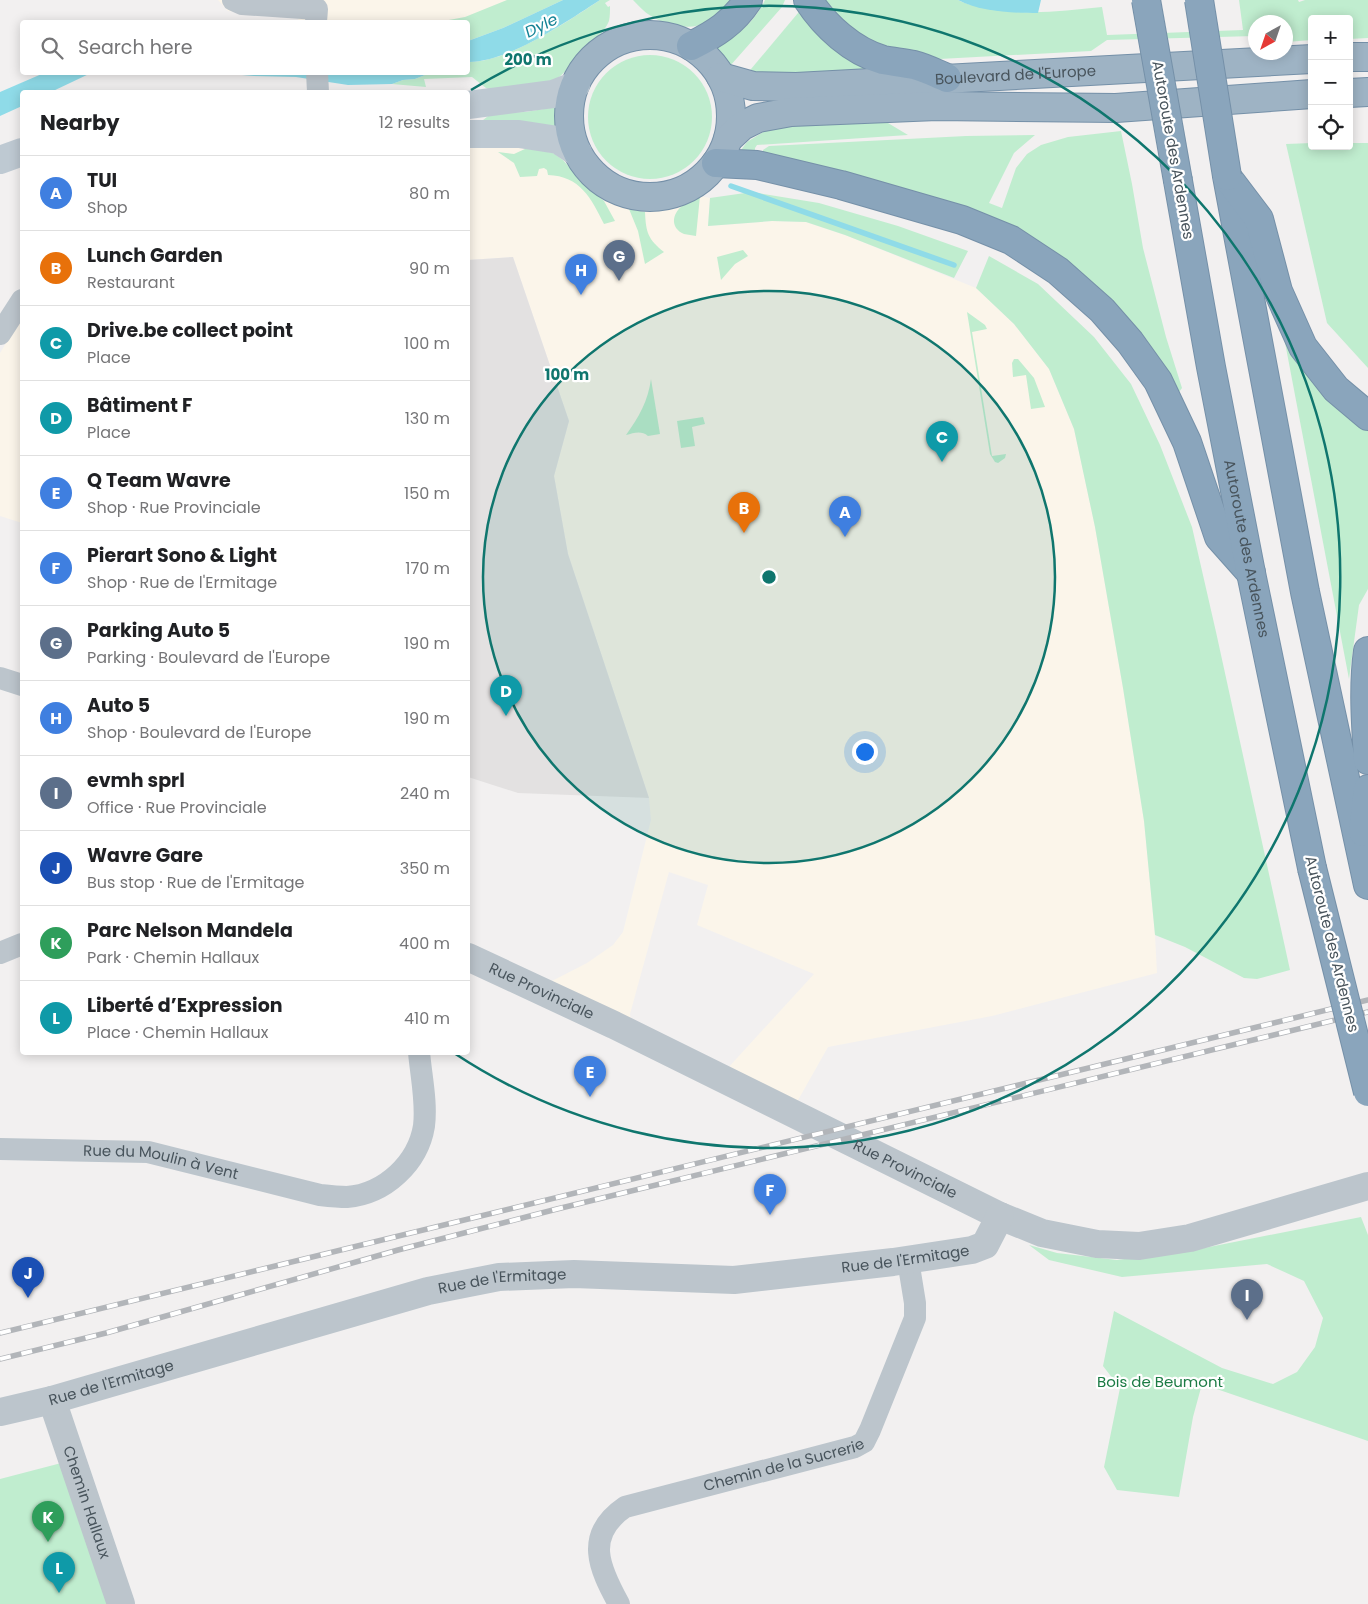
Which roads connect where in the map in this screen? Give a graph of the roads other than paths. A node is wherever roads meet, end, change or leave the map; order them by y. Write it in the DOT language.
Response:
graph roads {
  1 [pos="233,0"];
  2 [pos="748,0"];
  3 [pos="808,0"];
  4 [pos="1146,0"];
  5 [pos="1199,0"];
  6 [pos="317,16"];
  7 [pos="691,46"];
  8 [pos="1353,57"];
  9 [pos="1368,57"];
  10 [pos="1308,59"];
  11 [pos="721,77"];
  12 [pos="947,78"];
  13 [pos="576,85"];
  14 [pos="1368,92"];
  15 [pos="1353,93"];
  16 [pos="1308,94"];
  17 [pos="470,106"];
  18 [pos="470,134"];
  19 [pos="728,139"];
  20 [pos="20,153"];
  21 [pos="578,153"];
  22 [pos="0,160"];
  23 [pos="716,163"];
  24 [pos="1227,176"];
  25 [pos="20,303"];
  26 [pos="0,334"];
  27 [pos="1368,416"];
  28 [pos="1250,573"];
  29 [pos="1368,651"];
  30 [pos="0,678"];
  31 [pos="20,684"];
  32 [pos="1368,760"];
  33 [pos="1368,789"];
  34 [pos="1360,854"];
  35 [pos="1368,885"];
  36 [pos="20,945"];
  37 [pos="0,953"];
  38 [pos="470,958"];
  39 [pos="419,1055"];
  40 [pos="1368,1092"];
  41 [pos="0,1150"];
  42 [pos="1368,1186"];
  43 [pos="1000,1216"];
  44 [pos="908,1260"];
  45 [pos="52,1400"];
  46 [pos="0,1412"];
  47 [pos="121,1604"];
  48 [pos="619,1604"];
  1 -- 6 [label="street"];
  2 -- 7 [label="highway"];
  3 -- 12 [label="highway"];
  4 -- 28 [label="highway, Autoroute des Ardennes, bridge"];
  5 -- 24 [label="highway, bridge"];
  7 -- 11 [label="highway, Boulevard de l'Europe"];
  7 -- 13 [label="highway, Boulevard de l'Europe"];
  8 -- 9 [label="highway"];
  10 -- 12 [label="highway, Boulevard de l'Europe"];
  11 -- 12 [label="highway, Boulevard de l'Europe"];
  11 -- 19 [label="highway, Boulevard de l'Europe"];
  13 -- 17 [label="main road"];
  13 -- 21 [label="highway, Boulevard de l'Europe"];
  14 -- 15 [label="highway"];
  16 -- 19 [label="highway, Boulevard de l'Europe"];
  18 -- 21 [label="main road, Boulevard de l'Europe"];
  19 -- 23 [label="highway, Boulevard de l'Europe"];
  20 -- 22 [label="main road"];
  21 -- 23 [label="highway, Boulevard de l'Europe"];
  23 -- 28 [label="highway"];
  24 -- 27 [label="highway"];
  24 -- 34 [label="highway"];
  25 -- 26 [label="street"];
  28 -- 40 [label="highway, Autoroute des Ardennes, bridge"];
  29 -- 32 [label="highway"];
  30 -- 31 [label="street"];
  33 -- 34 [label="highway"];
  34 -- 35 [label="highway"];
  36 -- 37 [label="street"];
  38 -- 43 [label="street, Rue Provinciale"];
  39 -- 41 [label="street, Rue du Moulin à Vent"];
  42 -- 43 [label="street, Rue Provinciale"];
  43 -- 44 [label="street, Rue de l'Ermitage"];
  44 -- 45 [label="street, Rue de l'Ermitage"];
  44 -- 48 [label="street, Chemin de la Sucrerie"];
  45 -- 46 [label="street, Rue de l'Ermitage"];
  45 -- 47 [label="street, Chemin Hallaux"];
}
